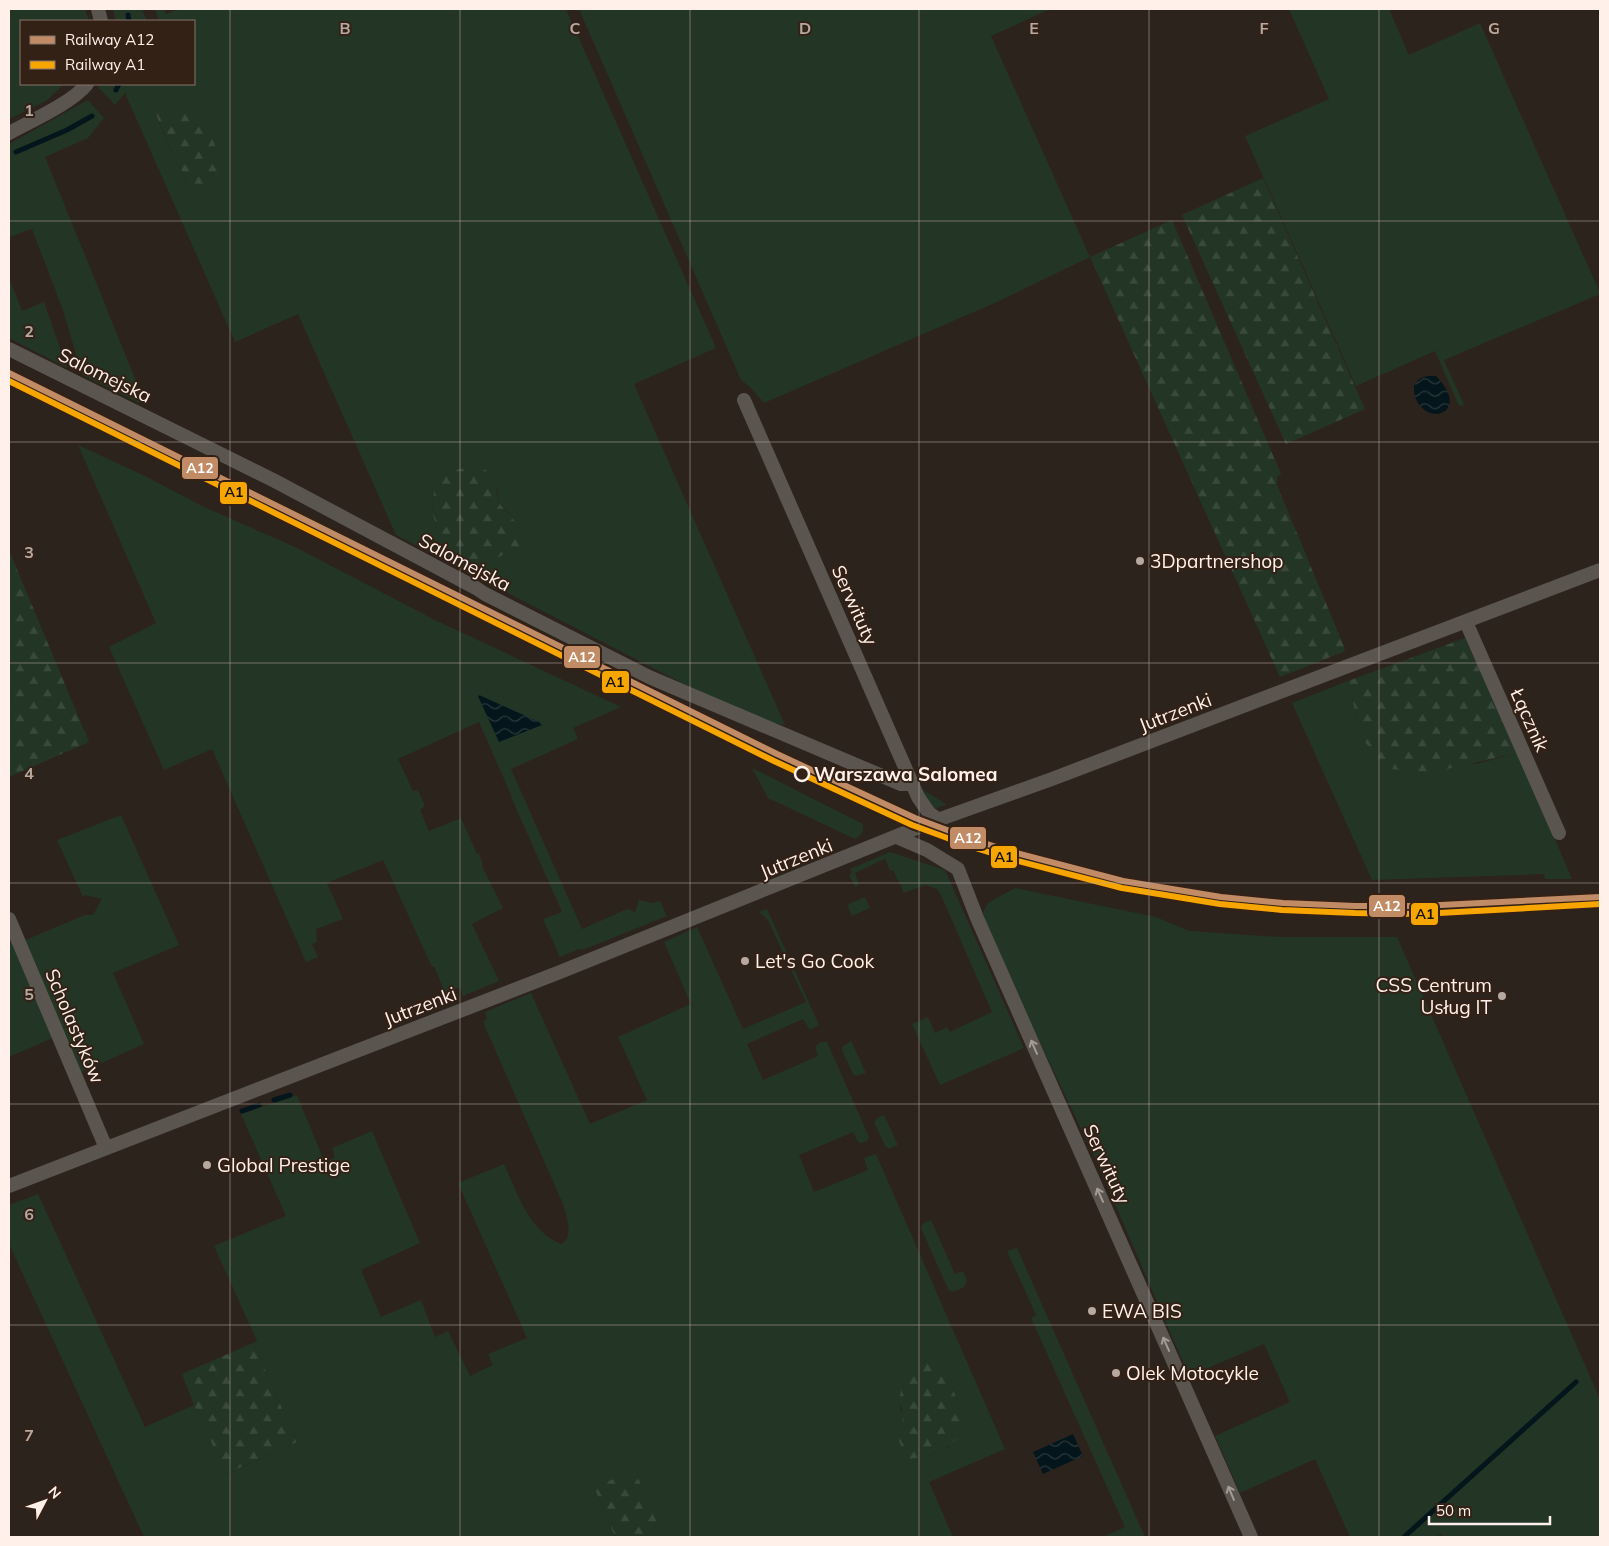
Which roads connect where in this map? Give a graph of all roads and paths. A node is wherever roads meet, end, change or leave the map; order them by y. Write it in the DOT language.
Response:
graph roads {
  1 [pos="86,85"];
  2 [pos="9,132"];
  3 [pos="9,349"];
  4 [pos="744,400"];
  5 [pos="1600,570"];
  6 [pos="1466,622"];
  7 [pos="913,784"];
  8 [pos="939,820"];
  9 [pos="1559,833"];
  10 [pos="897,837"];
  11 [pos="9,919"];
  12 [pos="106,1148"];
  13 [pos="9,1186"];
  14 [pos="1251,1537"];
  1 -- 2 [label="street"];
  3 -- 7 [label="street, Salomejska"];
  4 -- 7 [label="street, Serwituty"];
  5 -- 6 [label="street, Jutrzenki"];
  6 -- 8 [label="street, Jutrzenki"];
  6 -- 9 [label="street, Łącznik"];
  7 -- 8 [label="street, Serwituty"];
  8 -- 10 [label="street, Jutrzenki"];
  10 -- 12 [label="street, Jutrzenki"];
  14 -- 10 [label="street, Serwituty, one-way"];
  11 -- 12 [label="street, Scholastyków"];
  12 -- 13 [label="street, Jutrzenki"];
}
